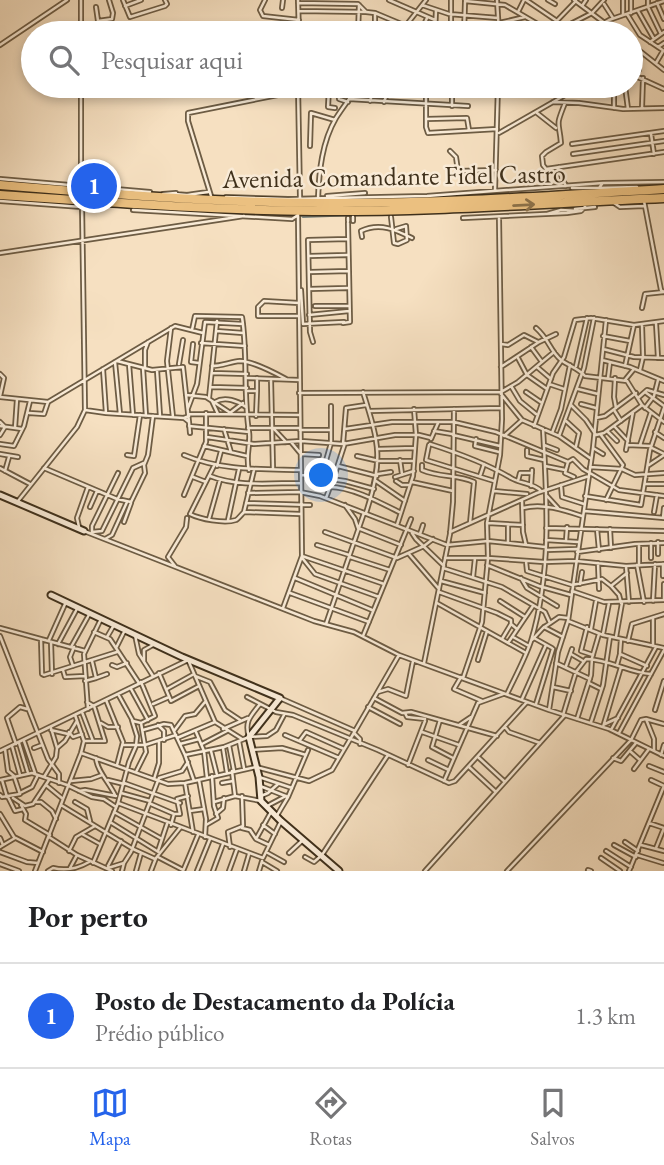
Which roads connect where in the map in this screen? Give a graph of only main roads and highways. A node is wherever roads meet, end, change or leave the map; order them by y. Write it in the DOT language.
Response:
graph roads {
  1 [pos="0,185"];
  2 [pos="664,189"];
  3 [pos="641,193"];
  4 [pos="0,195"];
  5 [pos="664,198"];
  1 -- 3 [label="highway, Avenida Comandante Fidel Castro"];
  2 -- 3 [label="highway, Avenida Comandante Fidel Castro"];
  4 -- 3 [label="highway, Avenida Comandante Fidel Castro, one-way"];
  3 -- 5 [label="highway, Avenida Comandante Fidel Castro"];
}
